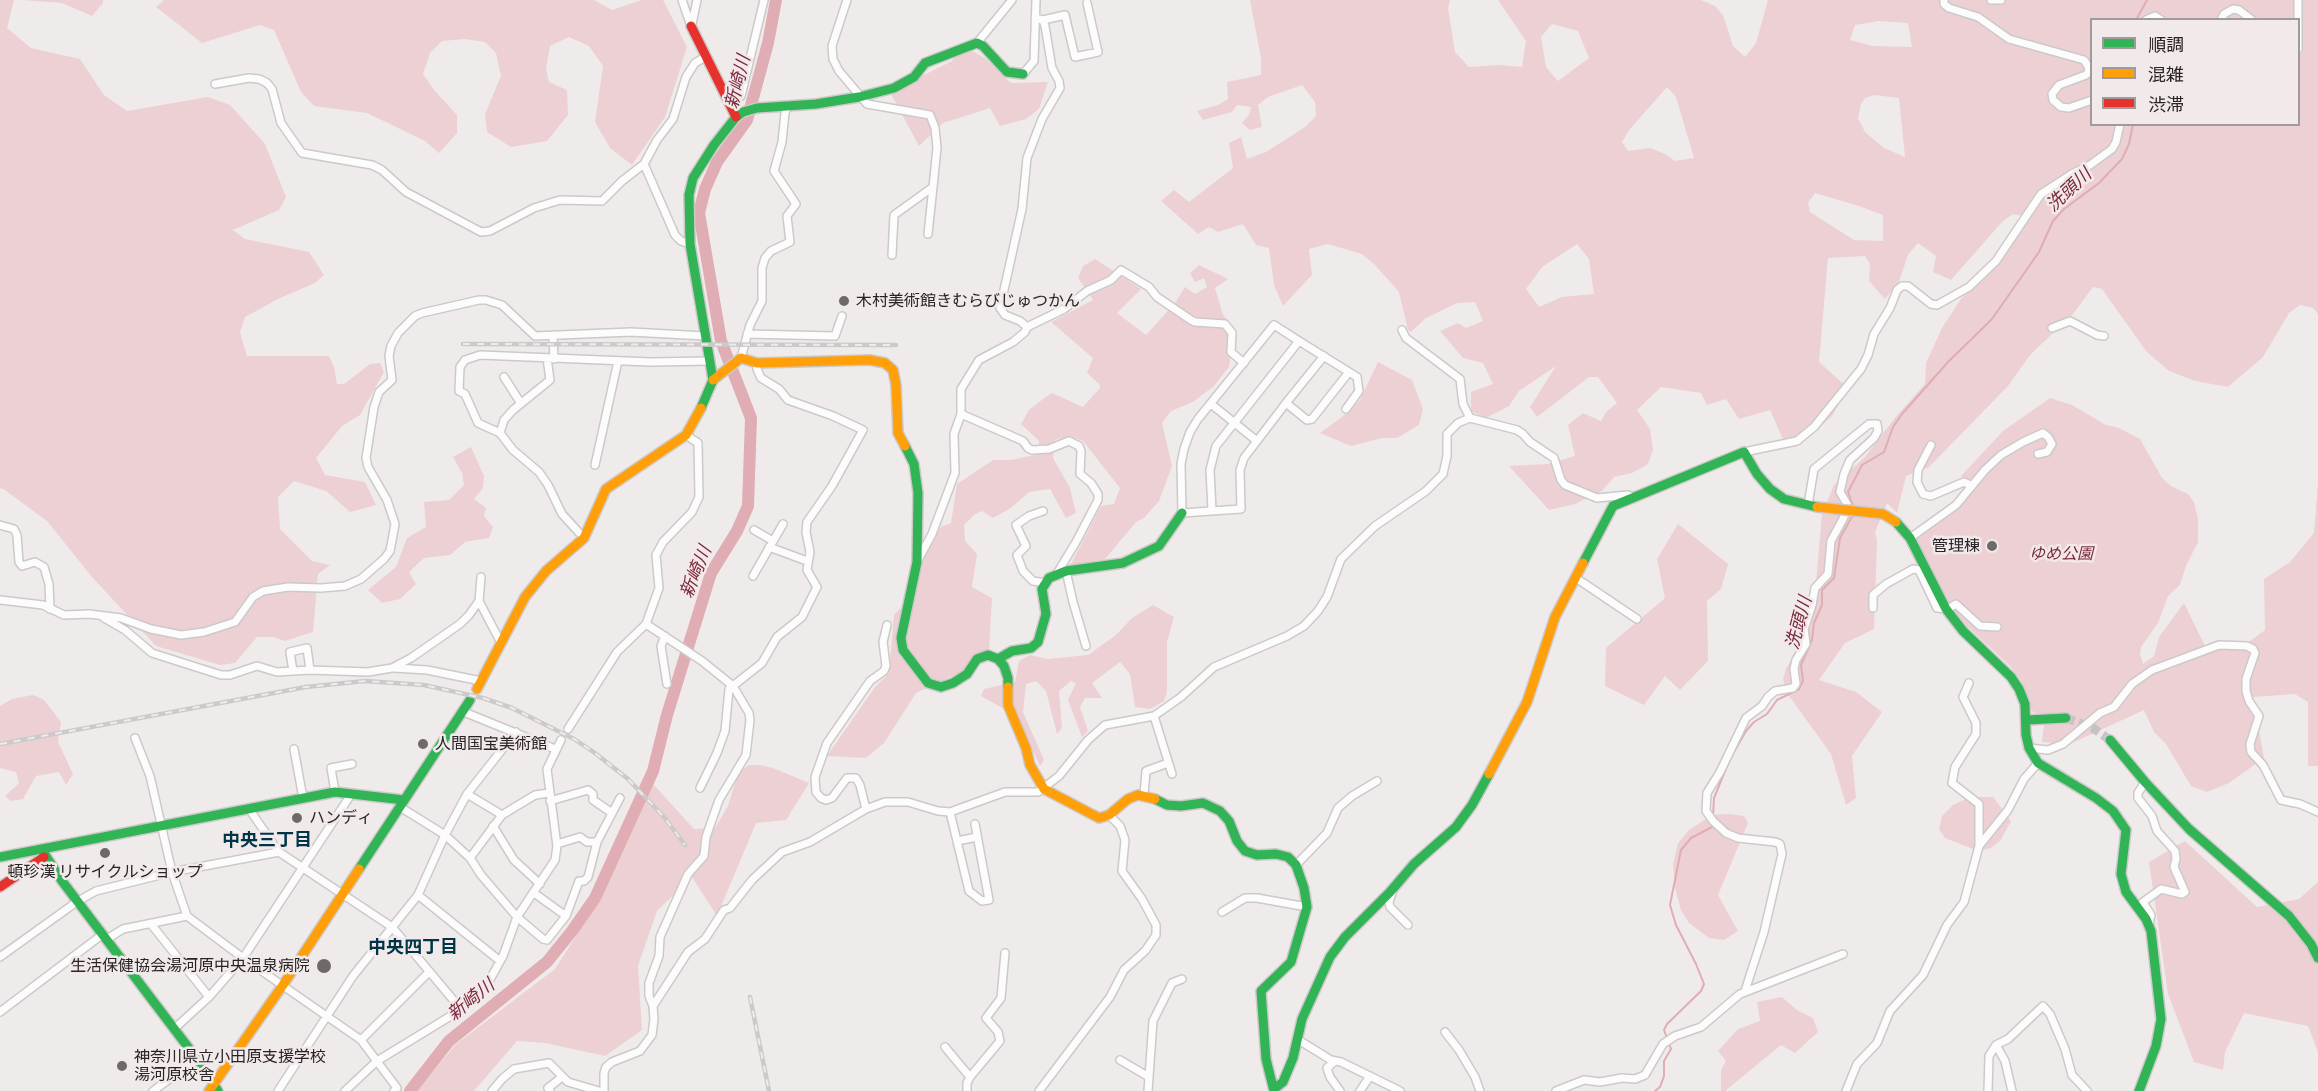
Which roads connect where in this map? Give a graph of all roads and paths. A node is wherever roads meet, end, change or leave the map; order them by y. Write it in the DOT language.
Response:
graph roads {
  1 [pos="682,0"];
  2 [pos="697,0"];
  3 [pos="764,0"];
  4 [pos="847,0"];
  5 [pos="1012,0"];
  6 [pos="1036,0"];
  7 [pos="1944,0"];
  8 [pos="1991,0"];
  9 [pos="2001,0"];
  10 [pos="2298,0"];
  11 [pos="1087,3"];
  12 [pos="2222,18"];
  13 [pos="2249,18"];
  14 [pos="2298,18"];
  15 [pos="1039,19"];
  16 [pos="691,26"];
  17 [pos="977,43"];
  18 [pos="705,57"];
  19 [pos="1023,74"];
  20 [pos="215,84"];
  21 [pos="860,97"];
  22 [pos="2090,100"];
  23 [pos="731,104"];
  24 [pos="788,105"];
  25 [pos="740,114"];
  26 [pos="2120,126"];
  27 [pos="644,164"];
  28 [pos="933,187"];
  29 [pos="928,234"];
  30 [pos="690,244"];
  31 [pos="892,255"];
  32 [pos="842,316"];
  33 [pos="1026,327"];
  34 [pos="2052,328"];
  35 [pos="1402,330"];
  36 [pos="747,334"];
  37 [pos="553,335"];
  38 [pos="705,336"];
  39 [pos="2104,336"];
  40 [pos="1299,340"];
  41 [pos="1324,356"];
  42 [pos="550,359"];
  43 [pos="739,359"];
  44 [pos="710,361"];
  45 [pos="618,362"];
  46 [pos="757,363"];
  47 [pos="1244,363"];
  48 [pos="1349,372"];
  49 [pos="504,377"];
  50 [pos="713,380"];
  51 [pos="520,402"];
  52 [pos="1286,403"];
  53 [pos="1210,404"];
  54 [pos="1346,409"];
  55 [pos="961,414"];
  56 [pos="1470,418"];
  57 [pos="1234,422"];
  58 [pos="500,433"];
  59 [pos="687,435"];
  60 [pos="1257,441"];
  61 [pos="1931,445"];
  62 [pos="1744,452"];
  63 [pos="2038,454"];
  64 [pos="596,465"];
  65 [pos="1972,486"];
  66 [pos="1634,498"];
  67 [pos="1813,506"];
  68 [pos="1212,510"];
  69 [pos="1043,511"];
  70 [pos="1182,513"];
  71 [pos="783,524"];
  72 [pos="0,525"];
  73 [pos="754,530"];
  74 [pos="584,538"];
  75 [pos="1910,538"];
  76 [pos="771,544"];
  77 [pos="807,561"];
  78 [pos="917,562"];
  79 [pos="1066,571"];
  80 [pos="1056,575"];
  81 [pos="753,576"];
  82 [pos="481,577"];
  83 [pos="1576,578"];
  84 [pos="1045,583"];
  85 [pos="0,600"];
  86 [pos="479,601"];
  87 [pos="1874,608"];
  88 [pos="50,609"];
  89 [pos="1946,610"];
  90 [pos="99,616"];
  91 [pos="1637,619"];
  92 [pos="646,624"];
  93 [pos="887,625"];
  94 [pos="1997,627"];
  95 [pos="665,636"];
  96 [pos="501,644"];
  97 [pos="1086,646"];
  98 [pos="998,659"];
  99 [pos="392,668"];
  100 [pos="310,670"];
  101 [pos="293,671"];
  102 [pos="1969,683"];
  103 [pos="667,684"];
  104 [pos="479,685"];
  105 [pos="733,686"];
  106 [pos="470,700"];
  107 [pos="464,712"];
  108 [pos="1154,716"];
  109 [pos="2066,718"];
  110 [pos="2027,720"];
  111 [pos="568,729"];
  112 [pos="516,732"];
  113 [pos="135,738"];
  114 [pos="561,740"];
  115 [pos="2110,740"];
  116 [pos="2029,748"];
  117 [pos="555,749"];
  118 [pos="294,750"];
  119 [pos="2038,762"];
  120 [pos="1168,763"];
  121 [pos="352,764"];
  122 [pos="1172,774"];
  123 [pos="1377,781"];
  124 [pos="2145,782"];
  125 [pos="700,788"];
  126 [pos="1044,789"];
  127 [pos="335,792"];
  128 [pos="352,793"];
  129 [pos="467,794"];
  130 [pos="1144,795"];
  131 [pos="550,797"];
  132 [pos="303,798"];
  133 [pos="620,798"];
  134 [pos="402,804"];
  135 [pos="249,809"];
  136 [pos="866,809"];
  137 [pos="950,812"];
  138 [pos="2318,812"];
  139 [pos="612,813"];
  140 [pos="502,815"];
  141 [pos="1109,815"];
  142 [pos="975,824"];
  143 [pos="162,825"];
  144 [pos="494,826"];
  145 [pos="445,835"];
  146 [pos="977,837"];
  147 [pos="957,841"];
  148 [pos="597,842"];
  149 [pos="557,844"];
  150 [pos="1979,846"];
  151 [pos="279,852"];
  152 [pos="43,854"];
  153 [pos="0,857"];
  154 [pos="471,858"];
  155 [pos="1296,865"];
  156 [pos="303,867"];
  157 [pos="172,872"];
  158 [pos="540,884"];
  159 [pos="0,887"];
  160 [pos="1390,892"];
  161 [pos="534,893"];
  162 [pos="342,894"];
  163 [pos="418,895"];
  164 [pos="78,901"];
  165 [pos="1306,907"];
  166 [pos="1222,912"];
  167 [pos="187,916"];
  168 [pos="566,916"];
  169 [pos="517,917"];
  170 [pos="151,924"];
  171 [pos="1408,925"];
  172 [pos="2149,925"];
  173 [pos="392,927"];
  174 [pos="105,936"];
  175 [pos="1005,953"];
  176 [pos="1843,954"];
  177 [pos="0,957"];
  178 [pos="243,958"];
  179 [pos="2318,958"];
  180 [pos="500,962"];
  181 [pos="429,972"];
  182 [pos="1182,979"];
  183 [pos="282,985"];
  184 [pos="1745,991"];
  185 [pos="209,997"];
  186 [pos="653,1006"];
  187 [pos="460,1008"];
  188 [pos="0,1012"];
  189 [pos="328,1017"];
  190 [pos="174,1029"];
  191 [pos="1445,1032"];
  192 [pos="1297,1039"];
  193 [pos="361,1040"];
  194 [pos="1996,1045"];
  195 [pos="945,1047"];
  196 [pos="197,1059"];
  197 [pos="1120,1060"];
  198 [pos="376,1061"];
  199 [pos="1335,1061"];
  200 [pos="1370,1076"];
  201 [pos="562,1077"];
  202 [pos="970,1077"];
  203 [pos="1149,1077"];
  204 [pos="214,1089"];
  205 [pos="1575,1089"];
  206 [pos="1274,1090"];
  207 [pos="1395,1090"];
  208 [pos="153,1091"];
  209 [pos="278,1091"];
  210 [pos="345,1091"];
  211 [pos="394,1091"];
  212 [pos="492,1091"];
  213 [pos="550,1091"];
  214 [pos="602,1091"];
  215 [pos="967,1091"];
  216 [pos="1039,1091"];
  217 [pos="1148,1091"];
  218 [pos="1340,1091"];
  219 [pos="1360,1091"];
  220 [pos="1480,1091"];
  221 [pos="1556,1091"];
  222 [pos="1846,1091"];
  223 [pos="1988,1091"];
  224 [pos="2012,1091"];
  225 [pos="2087,1091"];
  226 [pos="2139,1091"];
  1 -- 16 [label="street"];
  2 -- 16 [label="street"];
  3 -- 23 [label="street"];
  4 -- 21 [label="street"];
  5 -- 17 [label="street"];
  6 -- 15 [label="street"];
  7 -- 22 [label="street"];
  8 -- 9 [label="street"];
  10 -- 14 [label="street"];
  11 -- 15 [label="street"];
  12 -- 13 [label="street"];
  15 -- 19 [label="street"];
  15 -- 33 [label="street"];
  16 -- 18 [label="street"];
  17 -- 19 [label="street"];
  17 -- 21 [label="street"];
  18 -- 23 [label="street"];
  18 -- 27 [label="street"];
  20 -- 27 [label="street"];
  21 -- 24 [label="street"];
  21 -- 28 [label="street"];
  23 -- 25 [label="street"];
  24 -- 25 [label="street"];
  24 -- 36 [label="street"];
  25 -- 30 [label="street"];
  26 -- 62 [label="street"];
  27 -- 30 [label="street"];
  28 -- 29 [label="street"];
  28 -- 31 [label="street"];
  30 -- 38 [label="street"];
  32 -- 36 [label="street"];
  33 -- 47 [label="street"];
  33 -- 55 [label="street"];
  34 -- 39 [label="street"];
  35 -- 56 [label="street"];
  36 -- 43 [label="street"];
  37 -- 38 [label="street"];
  37 -- 42 [label="street"];
  37 -- 90 [label="street"];
  38 -- 44 [label="street"];
  40 -- 41 [label="street"];
  40 -- 47 [label="street"];
  40 -- 57 [label="street"];
  41 -- 48 [label="street"];
  41 -- 52 [label="street"];
  42 -- 45 [label="street"];
  42 -- 51 [label="street"];
  42 -- 58 [label="street"];
  43 -- 46 [label="street"];
  43 -- 50 [label="street"];
  44 -- 45 [label="street"];
  44 -- 50 [label="street"];
  45 -- 64 [label="street"];
  46 -- 77 [label="street"];
  46 -- 78 [label="street"];
  47 -- 53 [label="street"];
  48 -- 52 [label="street"];
  48 -- 54 [label="street"];
  49 -- 51 [label="street"];
  50 -- 59 [label="street"];
  51 -- 58 [label="street"];
  52 -- 60 [label="street"];
  53 -- 57 [label="street"];
  53 -- 70 [label="street"];
  55 -- 78 [label="street"];
  55 -- 80 [label="street"];
  56 -- 66 [label="street"];
  56 -- 108 [label="street"];
  57 -- 60 [label="street"];
  57 -- 68 [label="street"];
  58 -- 74 [label="street"];
  59 -- 74 [label="street"];
  59 -- 92 [label="street"];
  60 -- 68 [label="street"];
  61 -- 65 [label="street"];
  62 -- 66 [label="street"];
  62 -- 67 [label="street"];
  63 -- 65 [label="street"];
  65 -- 75 [label="street"];
  66 -- 83 [label="street"];
  67 -- 75 [label="street, bridge"];
  67 -- 184 [label="street"];
  68 -- 70 [label="street"];
  69 -- 84 [label="street"];
  70 -- 79 [label="street"];
  71 -- 76 [label="street"];
  72 -- 88 [label="street"];
  73 -- 76 [label="street"];
  74 -- 96 [label="street"];
  75 -- 89 [label="street"];
  76 -- 77 [label="street"];
  76 -- 81 [label="street"];
  77 -- 105 [label="street"];
  78 -- 98 [label="street"];
  79 -- 80 [label="street"];
  79 -- 97 [label="street"];
  80 -- 84 [label="street"];
  82 -- 86 [label="street"];
  83 -- 91 [label="street"];
  83 -- 160 [label="street"];
  84 -- 98 [label="street"];
  85 -- 88 [label="street"];
  86 -- 96 [label="street"];
  86 -- 99 [label="street"];
  87 -- 89 [label="street"];
  88 -- 90 [label="street"];
  89 -- 94 [label="street"];
  89 -- 110 [label="street"];
  90 -- 101 [label="street"];
  92 -- 95 [label="street"];
  92 -- 111 [label="street"];
  93 -- 136 [label="street"];
  95 -- 103 [label="street"];
  95 -- 105 [label="street"];
  96 -- 104 [label="street"];
  98 -- 126 [label="street"];
  99 -- 100 [label="street"];
  99 -- 104 [label="street"];
  100 -- 101 [label="street"];
  100 -- 101 [label="street"];
  102 -- 150 [label="street"];
  105 -- 125 [label="street"];
  105 -- 186 [label="street"];
  106 -- 107 [label="street"];
  107 -- 112 [label="street"];
  107 -- 134 [label="street"];
  108 -- 120 [label="street"];
  108 -- 126 [label="street"];
  109 -- 110 [label="street"];
  110 -- 116 [label="street"];
  112 -- 117 [label="street"];
  112 -- 129 [label="street"];
  113 -- 143 [label="street"];
  114 -- 117 [label="street"];
  115 -- 124 [label="street"];
  116 -- 119 [label="street"];
  116 -- 138 [label="street"];
  117 -- 131 [label="street"];
  118 -- 132 [label="street"];
  119 -- 150 [label="street"];
  119 -- 172 [label="street"];
  120 -- 122 [label="street"];
  120 -- 130 [label="street"];
  121 -- 127 [label="street"];
  123 -- 155 [label="street"];
  124 -- 172 [label="street"];
  124 -- 179 [label="street"];
  126 -- 137 [label="street"];
  126 -- 141 [label="street"];
  127 -- 128 [label="street"];
  127 -- 132 [label="street"];
  128 -- 134 [label="street"];
  128 -- 156 [label="street"];
  129 -- 140 [label="street"];
  129 -- 145 [label="street"];
  130 -- 141 [label="street"];
  130 -- 155 [label="street"];
  131 -- 139 [label="street"];
  131 -- 140 [label="street"];
  131 -- 149 [label="street"];
  132 -- 135 [label="street"];
  133 -- 139 [label="street"];
  134 -- 145 [label="street"];
  134 -- 162 [label="street"];
  135 -- 143 [label="street"];
  135 -- 151 [label="street"];
  136 -- 137 [label="street"];
  136 -- 186 [label="street"];
  137 -- 147 [label="street"];
  139 -- 148 [label="street"];
  140 -- 144 [label="street"];
  141 -- 216 [label="street"];
  142 -- 146 [label="street"];
  143 -- 152 [label="street"];
  143 -- 157 [label="street"];
  144 -- 154 [label="street"];
  144 -- 158 [label="street"];
  145 -- 154 [label="street"];
  145 -- 163 [label="street"];
  146 -- 147 [label="street"];
  146 -- 147 [label="street"];
  148 -- 149 [label="street"];
  148 -- 168 [label="street"];
  149 -- 158 [label="street"];
  150 -- 222 [label="street"];
  151 -- 156 [label="street"];
  151 -- 157 [label="street"];
  152 -- 153 [label="street"];
  152 -- 159 [label="street"];
  152 -- 164 [label="street"];
  154 -- 169 [label="street"];
  155 -- 165 [label="street"];
  156 -- 162 [label="street"];
  156 -- 178 [label="street"];
  157 -- 164 [label="street"];
  157 -- 167 [label="street"];
  158 -- 161 [label="street"];
  160 -- 171 [label="street"];
  160 -- 192 [label="street"];
  161 -- 168 [label="street"];
  161 -- 169 [label="street"];
  162 -- 173 [label="street"];
  162 -- 183 [label="street"];
  163 -- 173 [label="street"];
  163 -- 180 [label="street"];
  164 -- 174 [label="street"];
  164 -- 177 [label="street"];
  165 -- 166 [label="street"];
  165 -- 206 [label="street"];
  167 -- 170 [label="street"];
  167 -- 178 [label="street"];
  168 -- 169 [label="street"];
  169 -- 180 [label="street"];
  170 -- 174 [label="street"];
  170 -- 185 [label="street"];
  172 -- 226 [label="street"];
  173 -- 181 [label="street"];
  173 -- 189 [label="street"];
  174 -- 188 [label="street"];
  174 -- 190 [label="street"];
  175 -- 202 [label="street"];
  176 -- 184 [label="street"];
  178 -- 183 [label="street"];
  178 -- 185 [label="street"];
  180 -- 187 [label="street"];
  181 -- 187 [label="street"];
  181 -- 193 [label="street"];
  182 -- 203 [label="street"];
  183 -- 189 [label="street"];
  183 -- 204 [label="street"];
  184 -- 205 [label="street"];
  185 -- 190 [label="street"];
  186 -- 214 [label="street"];
  187 -- 198 [label="street"];
  189 -- 193 [label="street"];
  189 -- 209 [label="street"];
  190 -- 196 [label="street"];
  191 -- 220 [label="street"];
  192 -- 199 [label="street"];
  192 -- 206 [label="street"];
  193 -- 198 [label="street"];
  194 -- 223 [label="street"];
  194 -- 224 [label="street"];
  194 -- 225 [label="street"];
  195 -- 202 [label="street"];
  196 -- 204 [label="street"];
  196 -- 208 [label="street"];
  197 -- 203 [label="street"];
  198 -- 210 [label="street"];
  198 -- 211 [label="street"];
  199 -- 200 [label="street"];
  199 -- 218 [label="street"];
  200 -- 207 [label="street"];
  200 -- 219 [label="street"];
  201 -- 212 [label="street"];
  201 -- 213 [label="street"];
  201 -- 214 [label="street"];
  202 -- 215 [label="street"];
  203 -- 217 [label="street"];
  205 -- 221 [label="street"];
}
